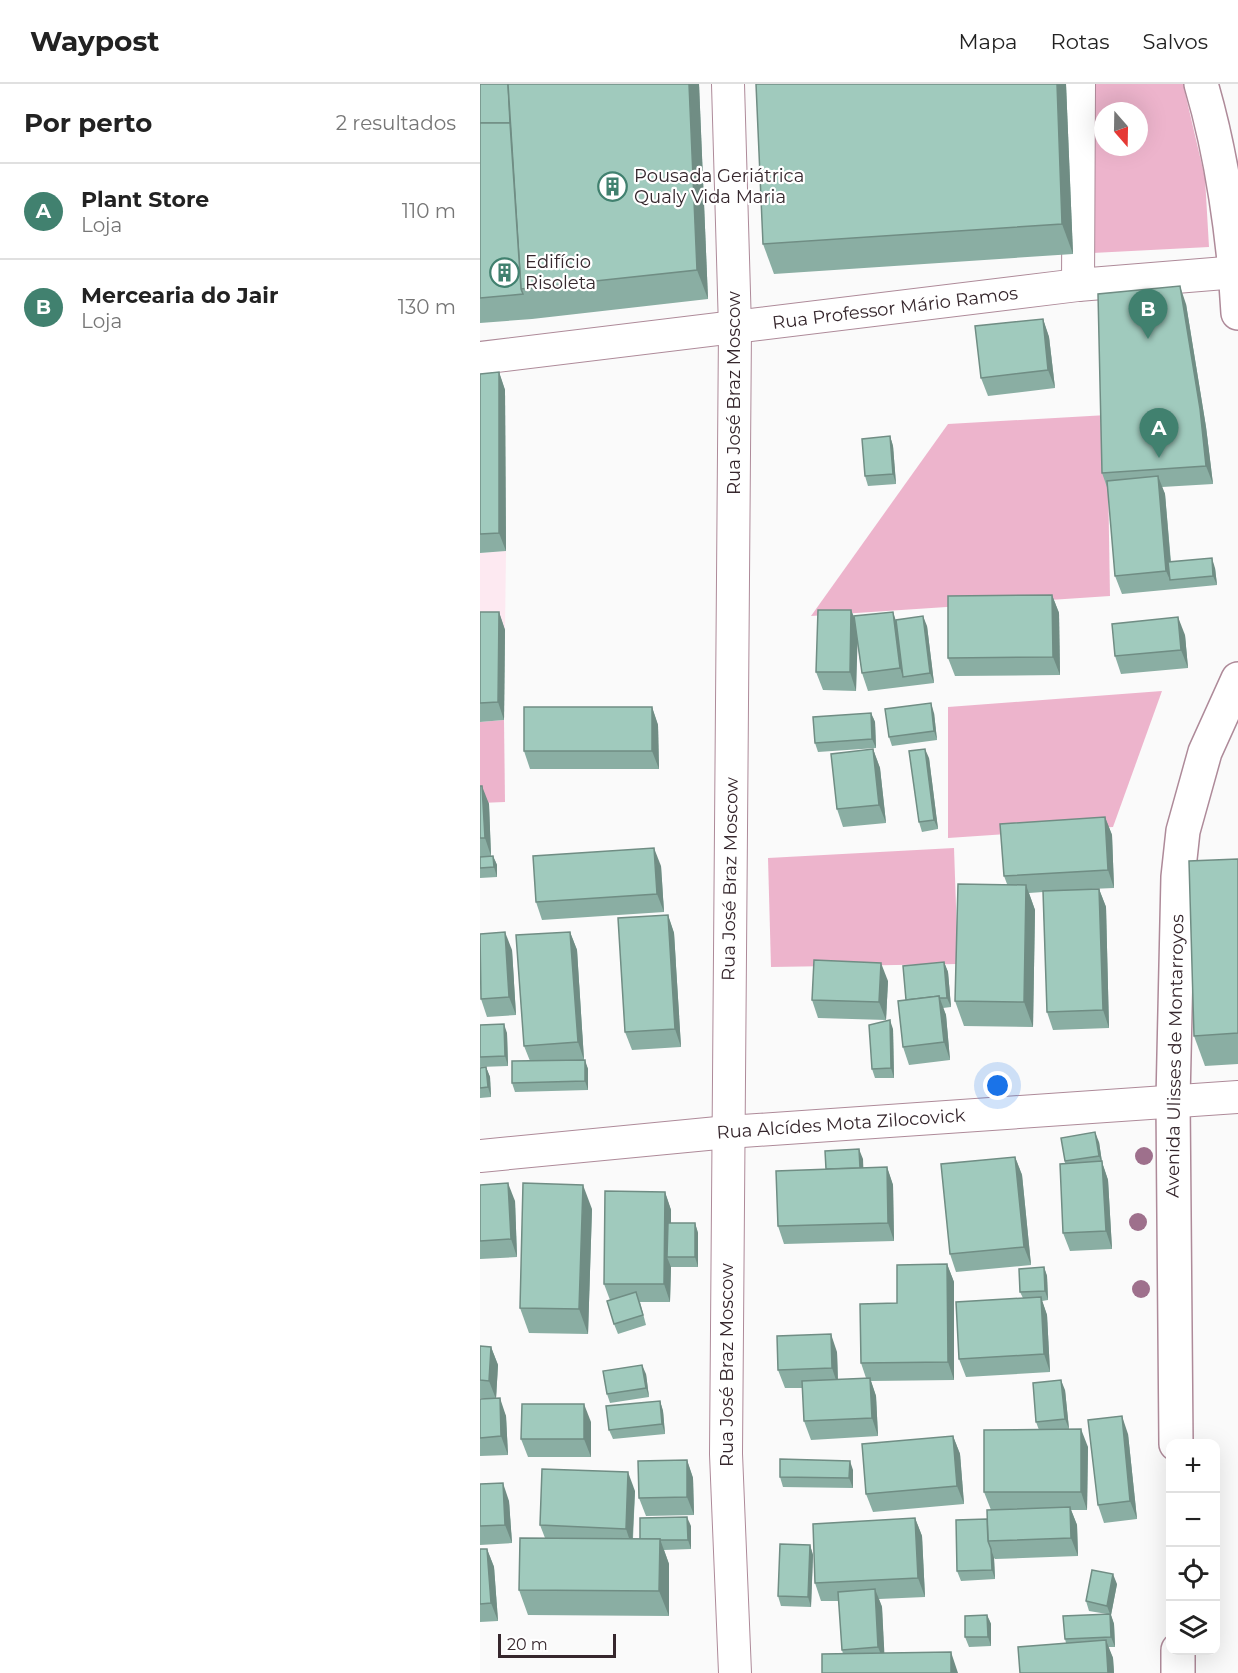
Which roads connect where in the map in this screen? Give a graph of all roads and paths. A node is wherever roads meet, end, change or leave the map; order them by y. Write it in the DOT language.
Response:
graph roads {
  1 [pos="728,84"];
  2 [pos="1078,84"];
  3 [pos="1201,84"];
  4 [pos="1237,272"];
  5 [pos="1078,285"];
  6 [pos="1238,313"];
  7 [pos="735,328"];
  8 [pos="480,357"];
  9 [pos="1238,679"];
  10 [pos="1238,1097"];
  11 [pos="1173,1100"];
  12 [pos="728,1132"];
  13 [pos="480,1156"];
  14 [pos="1176,1439"];
  15 [pos="1178,1655"];
  16 [pos="735,1673"];
  17 [pos="1178,1673"];
  1 -- 7 [label="street, Rua José Braz Moscow"];
  2 -- 5 [label="street"];
  3 -- 4 [label="main road"];
  4 -- 5 [label="street, Rua Professor Mário Ramos"];
  4 -- 6 [label="main road"];
  5 -- 7 [label="street, Rua Professor Mário Ramos"];
  7 -- 8 [label="street, Rua Professor Mário Ramos"];
  7 -- 12 [label="street, Rua José Braz Moscow"];
  9 -- 11 [label="main road, Avenida Ulisses de Montarroyos"];
  10 -- 11 [label="street, Rua Alcídes Mota Zilocovick"];
  11 -- 12 [label="street, Rua Alcídes Mota Zilocovick"];
  11 -- 14 [label="main road, Avenida Ulisses de Montarroyos"];
  12 -- 13 [label="street, Rua Alcídes Mota Zilocovick"];
  12 -- 16 [label="street, Rua José Braz Moscow"];
  15 -- 17 [label="main road"];
}
